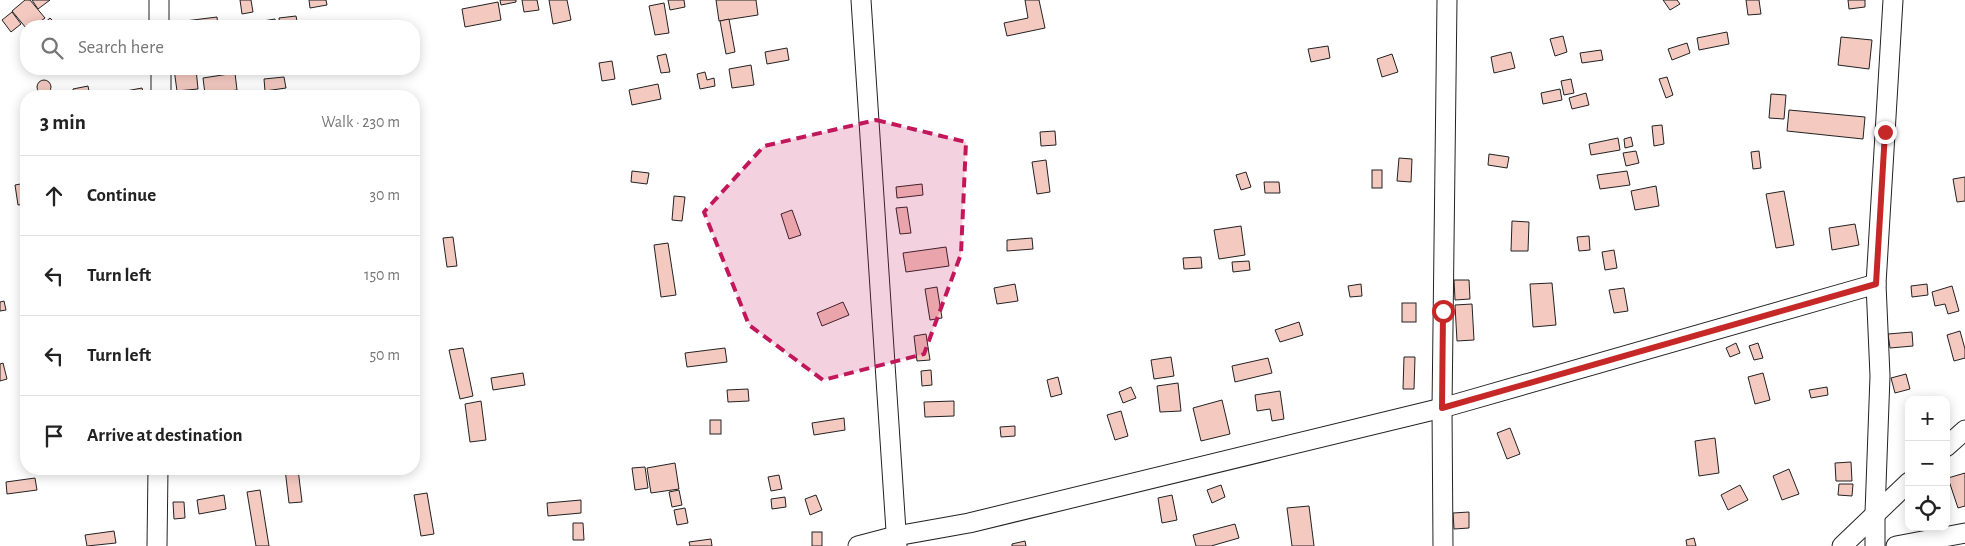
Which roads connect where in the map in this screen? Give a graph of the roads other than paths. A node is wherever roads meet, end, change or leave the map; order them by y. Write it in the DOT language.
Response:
graph roads {
  1 [pos="159,0"];
  2 [pos="861,0"];
  3 [pos="1447,0"];
  4 [pos="1893,0"];
  5 [pos="159,20"];
  6 [pos="161,75"];
  7 [pos="162,90"];
  8 [pos="1876,284"];
  9 [pos="1442,408"];
  10 [pos="1965,430"];
  11 [pos="1950,443"];
  12 [pos="158,475"];
  13 [pos="1905,486"];
  14 [pos="1875,513"];
  15 [pos="1965,533"];
  16 [pos="896,541"];
  17 [pos="157,546"];
  18 [pos="858,546"];
  19 [pos="1443,546"];
  20 [pos="1842,546"];
  21 [pos="1875,546"];
  22 [pos="1895,546"];
  1 -- 5 [label="street"];
  2 -- 16 [label="street"];
  3 -- 9 [label="street"];
  4 -- 8 [label="street"];
  6 -- 7 [label="street"];
  8 -- 9 [label="street"];
  8 -- 14 [label="street"];
  9 -- 16 [label="street"];
  9 -- 19 [label="street"];
  10 -- 11 [label="street"];
  12 -- 17 [label="street"];
  13 -- 14 [label="street"];
  14 -- 20 [label="street"];
  14 -- 21 [label="street"];
  14 -- 22 [label="street"];
  15 -- 22 [label="street"];
  16 -- 18 [label="street"];
}
